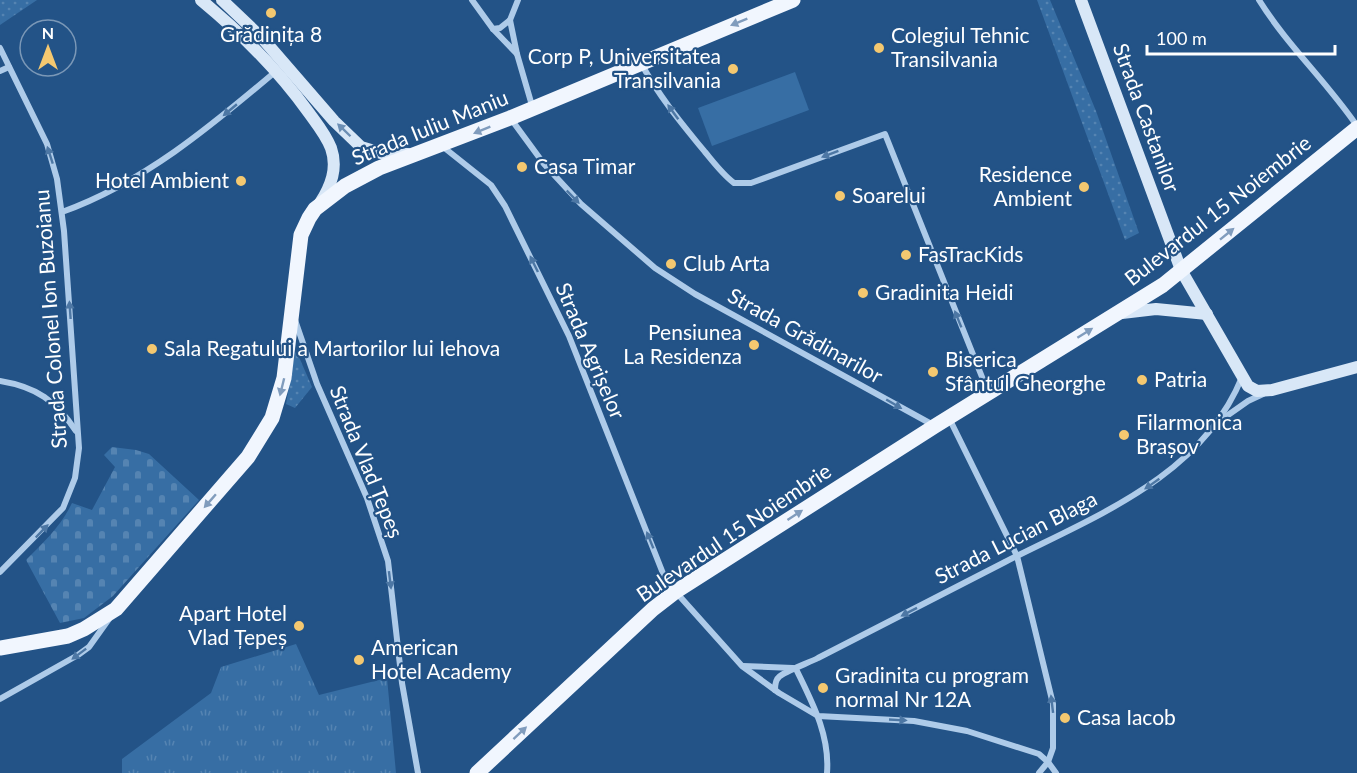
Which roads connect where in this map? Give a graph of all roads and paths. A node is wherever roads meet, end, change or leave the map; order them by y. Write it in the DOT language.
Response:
graph roads {
  1 [pos="201,0"];
  2 [pos="222,0"];
  3 [pos="472,0"];
  4 [pos="518,0"];
  5 [pos="793,0"];
  6 [pos="1081,0"];
  7 [pos="1259,0"];
  8 [pos="510,20"];
  9 [pos="493,29"];
  10 [pos="0,48"];
  11 [pos="517,54"];
  12 [pos="641,62"];
  13 [pos="9,67"];
  14 [pos="0,71"];
  15 [pos="275,72"];
  16 [pos="533,109"];
  17 [pos="510,118"];
  18 [pos="1357,127"];
  19 [pos="441,145"];
  20 [pos="415,154"];
  21 [pos="315,209"];
  22 [pos="62,212"];
  23 [pos="1182,270"];
  24 [pos="291,308"];
  25 [pos="1115,314"];
  26 [pos="1207,314"];
  27 [pos="1357,367"];
  28 [pos="1242,377"];
  29 [pos="0,381"];
  30 [pos="1272,390"];
  31 [pos="988,392"];
  32 [pos="948,417"];
  33 [pos="1218,423"];
  34 [pos="935,426"];
  35 [pos="77,432"];
  36 [pos="1017,556"];
  37 [pos="0,572"];
  38 [pos="675,592"];
  39 [pos="116,609"];
  40 [pos="0,648"];
  41 [pos="742,666"];
  42 [pos="796,669"];
  43 [pos="776,690"];
  44 [pos="0,699"];
  45 [pos="818,716"];
  46 [pos="1048,762"];
  47 [pos="418,773"];
  48 [pos="477,773"];
  49 [pos="827,773"];
  50 [pos="1039,773"];
  51 [pos="1056,773"];
  1 -- 15 [label="street"];
  20 -- 2 [label="street, one-way"];
  3 -- 9 [label="street"];
  4 -- 8 [label="street"];
  5 -- 12 [label="main road, Strada Iuliu Maniu, one-way"];
  6 -- 23 [label="street, Strada Castanilor"];
  7 -- 18 [label="street"];
  8 -- 9 [label="street"];
  8 -- 11 [label="street"];
  9 -- 11 [label="street"];
  10 -- 13 [label="street, Strada Colonel Ion Buzoianu"];
  11 -- 16 [label="street"];
  12 -- 16 [label="main road, Strada Iuliu Maniu"];
  31 -- 12 [label="street, one-way"];
  13 -- 14 [label="street"];
  22 -- 13 [label="street, Strada Colonel Ion Buzoianu, one-way"];
  15 -- 21 [label="street"];
  15 -- 22 [label="street, one-way"];
  16 -- 17 [label="main road, Strada Iuliu Maniu"];
  17 -- 19 [label="main road, Strada Iuliu Maniu, one-way"];
  17 -- 34 [label="street, Strada Grădinarilor, one-way"];
  23 -- 18 [label="main road, Bulevardul 15 Noiembrie, one-way"];
  19 -- 20 [label="main road, Strada Iuliu Maniu"];
  38 -- 19 [label="street, Strada Agrișelor, one-way"];
  20 -- 21 [label="main road, Strada Iuliu Maniu"];
  21 -- 24 [label="main road, Strada Iuliu Maniu"];
  35 -- 22 [label="street, Strada Colonel Ion Buzoianu, one-way"];
  23 -- 25 [label="main road, Bulevardul 15 Noiembrie"];
  23 -- 26 [label="street, Strada Castanilor"];
  24 -- 39 [label="main road, Strada Iuliu Maniu, one-way"];
  24 -- 47 [label="street, Strada Vlad Țepeș, one-way"];
  25 -- 26 [label="street"];
  31 -- 25 [label="main road, Bulevardul 15 Noiembrie, one-way"];
  26 -- 28 [label="street, Strada Castanilor"];
  27 -- 30 [label="street"];
  28 -- 30 [label="street"];
  28 -- 33 [label="street, Strada Lucian Blaga"];
  29 -- 35 [label="street"];
  30 -- 33 [label="street"];
  31 -- 32 [label="main road, Bulevardul 15 Noiembrie"];
  32 -- 34 [label="main road, Bulevardul 15 Noiembrie"];
  32 -- 36 [label="street"];
  33 -- 36 [label="street, Strada Lucian Blaga, one-way"];
  38 -- 34 [label="main road, Bulevardul 15 Noiembrie, one-way"];
  37 -- 35 [label="street, Strada Colonel Ion Buzoianu, one-way"];
  36 -- 42 [label="street, Strada Lucian Blaga, one-way"];
  46 -- 36 [label="street, one-way"];
  38 -- 41 [label="street, Strada Agrișelor"];
  48 -- 38 [label="main road, Bulevardul 15 Noiembrie, one-way"];
  39 -- 40 [label="main road, Strada Iuliu Maniu"];
  39 -- 44 [label="street, Strada Iuliu Maniu, one-way"];
  41 -- 42 [label="street"];
  41 -- 43 [label="street, Strada Agrișelor"];
  42 -- 43 [label="street, Strada Lucian Blaga"];
  42 -- 45 [label="street"];
  43 -- 45 [label="street, Strada Agrișelor"];
  45 -- 46 [label="street, one-way"];
  45 -- 49 [label="street"];
  46 -- 50 [label="street"];
  46 -- 51 [label="street"];
}
